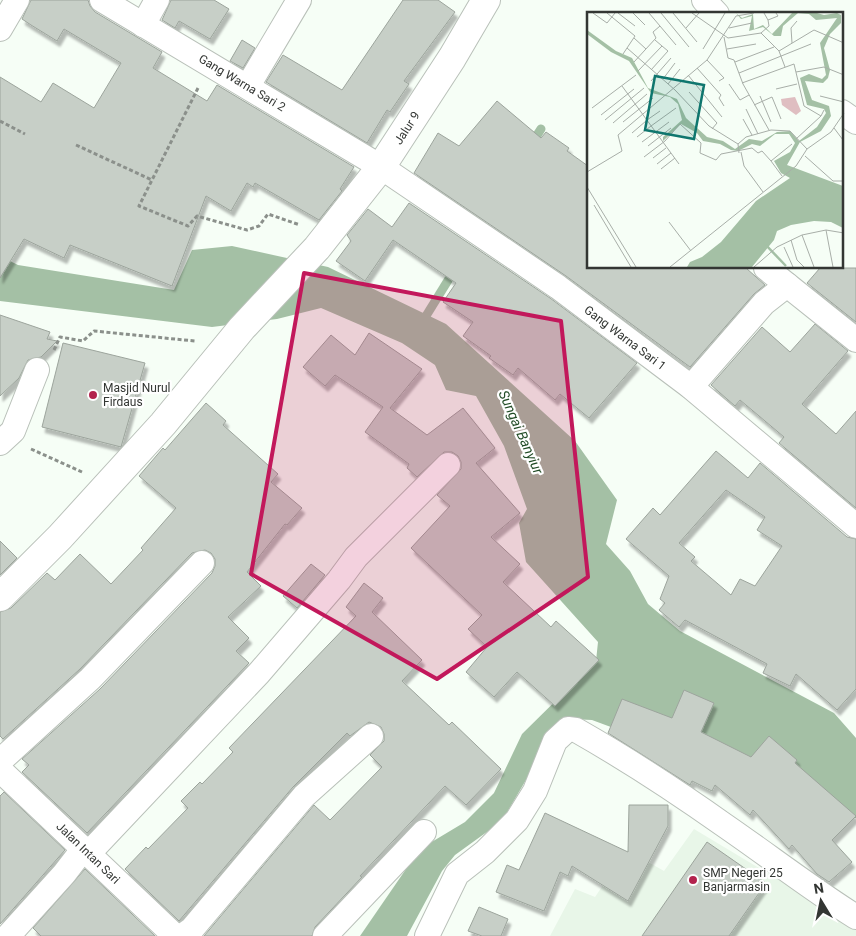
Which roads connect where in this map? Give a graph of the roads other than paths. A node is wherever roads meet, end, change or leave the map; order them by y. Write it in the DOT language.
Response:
graph roads {
  1 [pos="17,0"];
  2 [pos="102,0"];
  3 [pos="157,0"];
  4 [pos="299,0"];
  5 [pos="486,0"];
  6 [pos="704,0"];
  7 [pos="715,12"];
  8 [pos="143,25"];
  9 [pos="0,29"];
  10 [pos="248,86"];
  11 [pos="844,113"];
  12 [pos="856,122"];
  13 [pos="381,168"];
  14 [pos="767,269"];
  15 [pos="787,285"];
  16 [pos="856,340"];
  17 [pos="37,370"];
  18 [pos="691,387"];
  19 [pos="3,440"];
  20 [pos="448,465"];
  21 [pos="856,526"];
  22 [pos="202,563"];
  23 [pos="0,597"];
  24 [pos="371,736"];
  25 [pos="2,772"];
  26 [pos="424,832"];
  27 [pos="86,851"];
  28 [pos="856,917"];
  29 [pos="8,936"];
  30 [pos="175,936"];
  31 [pos="182,936"];
  32 [pos="325,936"];
  33 [pos="427,936"];
  1 -- 9 [label="street"];
  2 -- 8 [label="street, Gang Warna Sari 2"];
  3 -- 8 [label="street"];
  4 -- 10 [label="street"];
  5 -- 13 [label="street, Jalur 9"];
  6 -- 7 [label="street"];
  8 -- 10 [label="street, Gang Warna Sari 2"];
  10 -- 13 [label="street, Gang Warna Sari 2"];
  11 -- 12 [label="street"];
  13 -- 18 [label="street, Gang Warna Sari 1"];
  13 -- 23 [label="street, Jalur 9"];
  14 -- 15 [label="street"];
  15 -- 16 [label="street"];
  15 -- 18 [label="street"];
  17 -- 19 [label="street"];
  18 -- 21 [label="street, Gang Warna Sari 1"];
  20 -- 27 [label="street"];
  22 -- 25 [label="street"];
  24 -- 31 [label="street"];
  25 -- 27 [label="street, Jalan Intan Sari"];
  26 -- 32 [label="street"];
  27 -- 29 [label="street"];
  27 -- 30 [label="street, Jalan Intan Sari"];
  28 -- 33 [label="street"];
}
